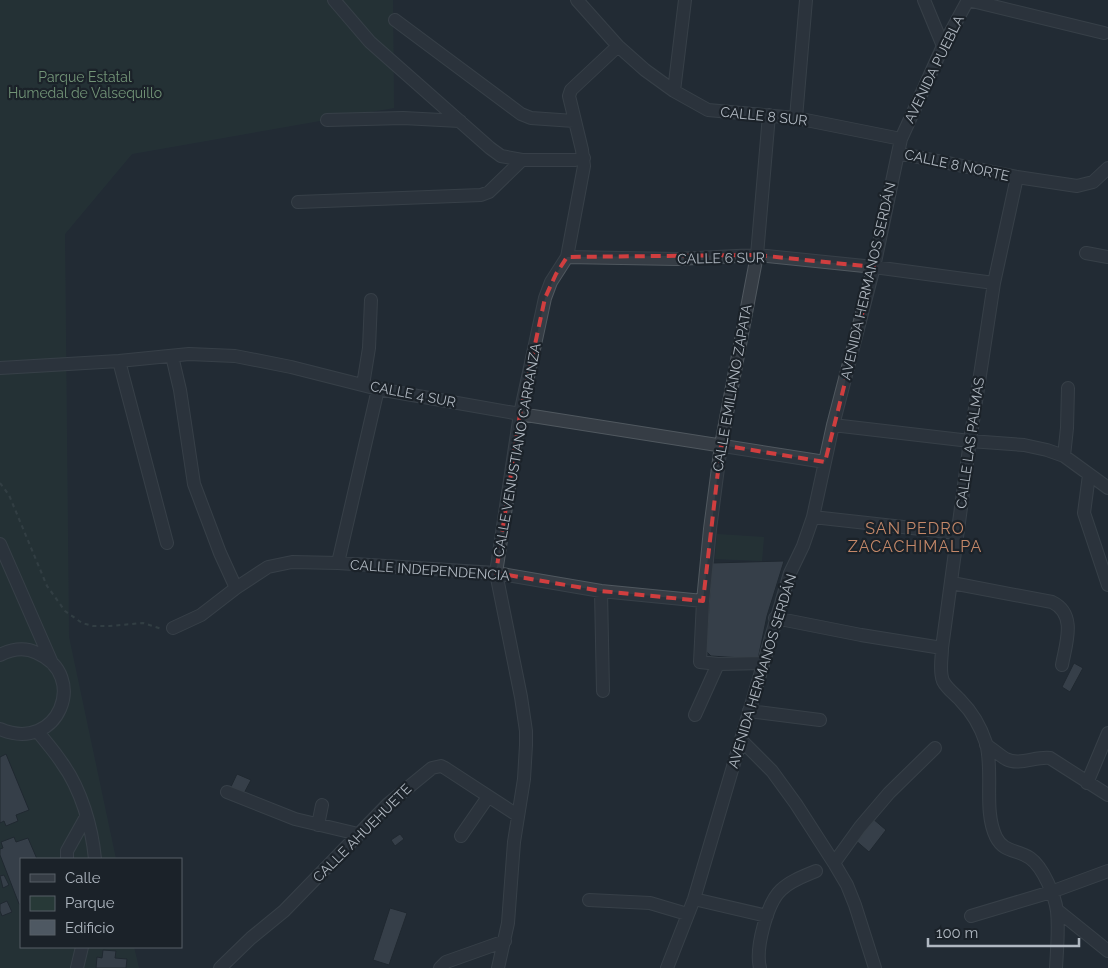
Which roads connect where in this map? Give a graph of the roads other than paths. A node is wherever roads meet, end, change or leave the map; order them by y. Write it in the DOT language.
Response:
graph roads {
  1 [pos="334,0"];
  2 [pos="577,0"];
  3 [pos="685,0"];
  4 [pos="806,0"];
  5 [pos="924,0"];
  6 [pos="968,0"];
  7 [pos="395,20"];
  8 [pos="1104,33"];
  9 [pos="618,46"];
  10 [pos="943,46"];
  11 [pos="674,91"];
  12 [pos="769,115"];
  13 [pos="796,118"];
  14 [pos="327,120"];
  15 [pos="460,121"];
  16 [pos="574,121"];
  17 [pos="901,139"];
  18 [pos="898,153"];
  19 [pos="584,158"];
  20 [pos="522,160"];
  21 [pos="1108,168"];
  22 [pos="1017,177"];
  23 [pos="298,202"];
  24 [pos="1086,253"];
  25 [pos="757,255"];
  26 [pos="568,257"];
  27 [pos="1108,257"];
  28 [pos="874,267"];
  29 [pos="994,283"];
  30 [pos="371,300"];
  31 [pos="172,356"];
  32 [pos="119,361"];
  33 [pos="0,368"];
  34 [pos="364,385"];
  35 [pos="1068,388"];
  36 [pos="378,389"];
  37 [pos="520,414"];
  38 [pos="833,425"];
  39 [pos="970,441"];
  40 [pos="721,445"];
  41 [pos="1064,456"];
  42 [pos="825,462"];
  43 [pos="1088,475"];
  44 [pos="1108,488"];
  45 [pos="814,517"];
  46 [pos="957,533"];
  47 [pos="167,543"];
  48 [pos="0,544"];
  49 [pos="338,563"];
  50 [pos="496,573"];
  51 [pos="952,583"];
  52 [pos="1108,585"];
  53 [pos="236,588"];
  54 [pos="601,591"];
  55 [pos="703,601"];
  56 [pos="775,618"];
  57 [pos="173,628"];
  58 [pos="942,648"];
  59 [pos="0,655"];
  60 [pos="52,663"];
  61 [pos="763,663"];
  62 [pos="718,664"];
  63 [pos="1062,665"];
  64 [pos="603,690"];
  65 [pos="749,711"];
  66 [pos="695,715"];
  67 [pos="820,720"];
  68 [pos="0,729"];
  69 [pos="38,732"];
  70 [pos="1108,733"];
  71 [pos="741,740"];
  72 [pos="986,745"];
  73 [pos="935,748"];
  74 [pos="1087,783"];
  75 [pos="227,792"];
  76 [pos="1108,795"];
  77 [pos="488,797"];
  78 [pos="322,805"];
  79 [pos="517,815"];
  80 [pos="86,817"];
  81 [pos="318,825"];
  82 [pos="358,834"];
  83 [pos="461,836"];
  84 [pos="67,858"];
  85 [pos="95,858"];
  86 [pos="834,863"];
  87 [pos="816,871"];
  88 [pos="1108,871"];
  89 [pos="1051,892"];
  90 [pos="694,899"];
  91 [pos="589,900"];
  92 [pos="1057,910"];
  93 [pos="687,914"];
  94 [pos="767,916"];
  95 [pos="970,916"];
  96 [pos="505,941"];
  97 [pos="82,948"];
  98 [pos="1108,951"];
  99 [pos="77,968"];
  100 [pos="220,968"];
  101 [pos="440,968"];
  102 [pos="498,968"];
  103 [pos="668,968"];
  104 [pos="760,968"];
  105 [pos="875,968"];
  106 [pos="1056,968"];
  1 -- 15 [label="street"];
  2 -- 9 [label="street, CALLE 8 SUR"];
  3 -- 11 [label="street"];
  4 -- 13 [label="street"];
  5 -- 10 [label="street"];
  6 -- 8 [label="street"];
  6 -- 10 [label="street, AVENIDA PUEBLA"];
  7 -- 16 [label="street"];
  9 -- 11 [label="street, CALLE 8 SUR"];
  9 -- 16 [label="street, CALLE VENUSTIANO CARRANZA"];
  10 -- 17 [label="street, AVENIDA PUEBLA"];
  11 -- 12 [label="street, CALLE 8 SUR"];
  12 -- 13 [label="street, CALLE 8 SUR"];
  12 -- 25 [label="street, CALLE EMILIANO ZAPATA"];
  13 -- 17 [label="street, CALLE 8 SUR"];
  14 -- 15 [label="street"];
  15 -- 20 [label="street"];
  16 -- 19 [label="street, CALLE VENUSTIANO CARRANZA"];
  17 -- 18 [label="street, AVENIDA HERMANOS SERDÁN"];
  18 -- 22 [label="street, CALLE 8 NORTE"];
  18 -- 28 [label="street, AVENIDA HERMANOS SERDÁN"];
  19 -- 20 [label="street"];
  19 -- 26 [label="street, CALLE VENUSTIANO CARRANZA"];
  20 -- 23 [label="street"];
  21 -- 22 [label="street, CALLE 8 NORTE"];
  22 -- 29 [label="street, CALLE LAS PALMAS"];
  24 -- 27 [label="street"];
  25 -- 26 [label="street, CALLE 6 SUR"];
  25 -- 28 [label="street, CALLE 6 SUR"];
  25 -- 40 [label="street, CALLE EMILIANO ZAPATA"];
  26 -- 37 [label="street, CALLE VENUSTIANO CARRANZA"];
  28 -- 29 [label="street, CALLE 6 SUR"];
  28 -- 38 [label="street, AVENIDA HERMANOS SERDÁN"];
  29 -- 39 [label="street, CALLE LAS PALMAS"];
  30 -- 34 [label="street"];
  31 -- 32 [label="street, CALLE 4 SUR"];
  31 -- 34 [label="street, CALLE 4 SUR"];
  31 -- 53 [label="street"];
  32 -- 33 [label="street, CALLE 4 SUR"];
  32 -- 47 [label="street"];
  34 -- 36 [label="street, CALLE 4 SUR"];
  35 -- 41 [label="street"];
  36 -- 37 [label="street, CALLE 4 SUR"];
  36 -- 49 [label="street"];
  37 -- 40 [label="street, CALLE 4 SUR"];
  37 -- 50 [label="street, CALLE VENUSTIANO CARRANZA"];
  38 -- 39 [label="street"];
  38 -- 42 [label="street, AVENIDA HERMANOS SERDÁN"];
  39 -- 41 [label="street"];
  39 -- 46 [label="street, CALLE LAS PALMAS"];
  40 -- 42 [label="street, CALLE 4 SUR"];
  40 -- 55 [label="street, CALLE EMILIANO ZAPATA"];
  41 -- 43 [label="street"];
  42 -- 45 [label="street, AVENIDA HERMANOS SERDÁN"];
  43 -- 44 [label="street"];
  43 -- 52 [label="street"];
  45 -- 46 [label="street"];
  45 -- 56 [label="street, AVENIDA HERMANOS SERDÁN"];
  46 -- 51 [label="street, CALLE LAS PALMAS"];
  48 -- 60 [label="street"];
  49 -- 50 [label="street, CALLE INDEPENDENCIA"];
  49 -- 53 [label="street, CALLE INDEPENDENCIA"];
  50 -- 54 [label="street, CALLE INDEPENDENCIA"];
  50 -- 79 [label="street, CALLE VENUSTIANO CARRANZA"];
  51 -- 58 [label="street, CALLE LAS PALMAS"];
  51 -- 63 [label="street"];
  53 -- 57 [label="street, CALLE INDEPENDENCIA"];
  54 -- 55 [label="street, CALLE INDEPENDENCIA"];
  54 -- 64 [label="street"];
  55 -- 62 [label="street, CALLE EMILIANO ZAPATA"];
  56 -- 58 [label="street"];
  56 -- 61 [label="street, AVENIDA HERMANOS SERDÁN"];
  58 -- 72 [label="street, CALLE LAS PALMAS"];
  59 -- 60 [label="street"];
  60 -- 69 [label="street"];
  61 -- 62 [label="street"];
  61 -- 65 [label="street, AVENIDA HERMANOS SERDÁN"];
  62 -- 66 [label="street"];
  65 -- 67 [label="street"];
  65 -- 71 [label="street, AVENIDA HERMANOS SERDÁN"];
  68 -- 69 [label="street"];
  69 -- 80 [label="street"];
  70 -- 74 [label="street"];
  71 -- 86 [label="street"];
  71 -- 90 [label="street, AVENIDA HERMANOS SERDÁN"];
  72 -- 74 [label="street"];
  72 -- 89 [label="street, CALLE LAS PALMAS"];
  73 -- 86 [label="street"];
  74 -- 76 [label="street"];
  75 -- 81 [label="street"];
  77 -- 79 [label="street, CALLE AHUEHUETE"];
  77 -- 82 [label="street, CALLE AHUEHUETE"];
  77 -- 83 [label="street"];
  78 -- 81 [label="street"];
  79 -- 96 [label="street, CALLE VENUSTIANO CARRANZA"];
  80 -- 84 [label="street"];
  80 -- 85 [label="street"];
  81 -- 82 [label="street"];
  82 -- 100 [label="street, CALLE AHUEHUETE"];
  86 -- 105 [label="street"];
  87 -- 94 [label="street"];
  88 -- 89 [label="street"];
  89 -- 92 [label="street, CALLE LAS PALMAS"];
  89 -- 95 [label="street"];
  90 -- 93 [label="street, AVENIDA HERMANOS SERDÁN"];
  90 -- 94 [label="street"];
  91 -- 93 [label="street"];
  92 -- 98 [label="street"];
  92 -- 106 [label="street, CALLE LAS PALMAS"];
  93 -- 103 [label="street, AVENIDA HERMANOS SERDÁN"];
  94 -- 104 [label="street"];
  96 -- 101 [label="street"];
  96 -- 102 [label="street, CALLE VENUSTIANO CARRANZA"];
  97 -- 99 [label="street"];
}
